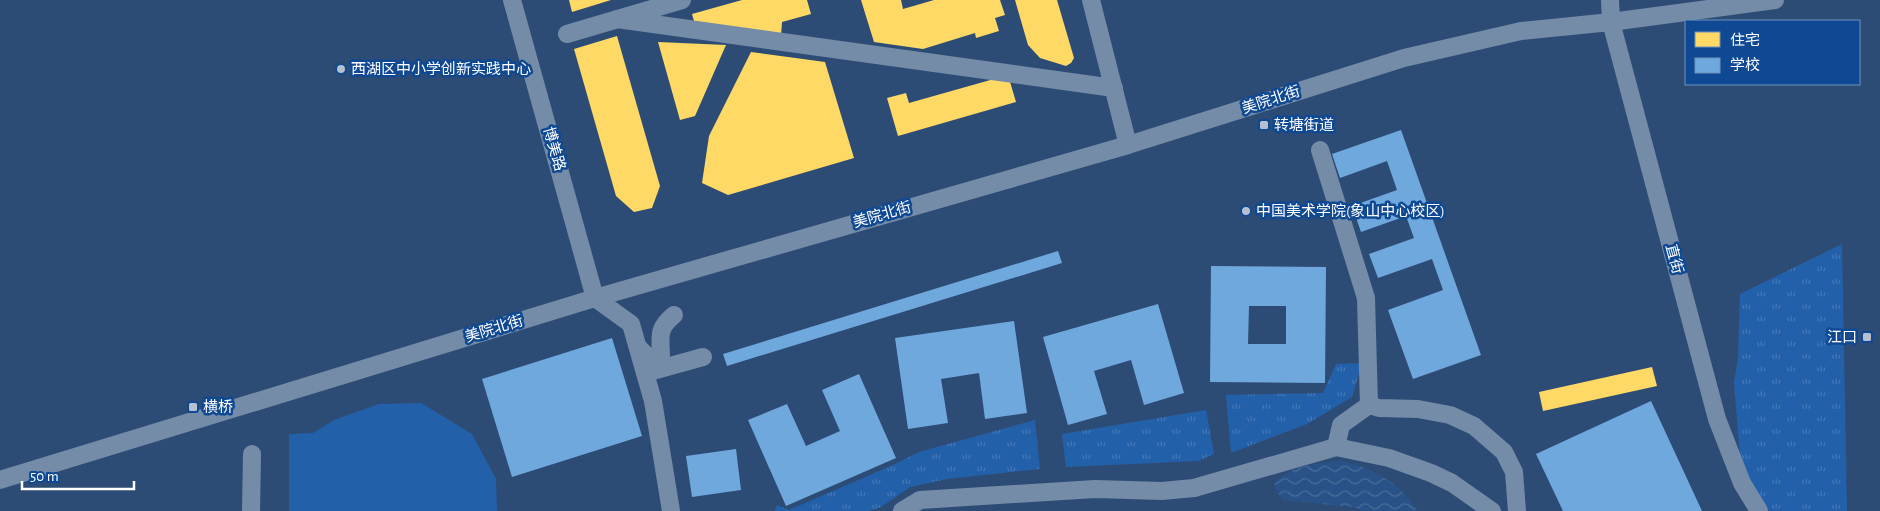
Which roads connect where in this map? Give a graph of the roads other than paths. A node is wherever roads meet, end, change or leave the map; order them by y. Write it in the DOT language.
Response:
graph roads {
  1 [pos="512,0"];
  2 [pos="682,0"];
  3 [pos="1091,0"];
  4 [pos="1610,0"];
  5 [pos="1775,0"];
  6 [pos="617,19"];
  7 [pos="1612,22"];
  8 [pos="567,34"];
  9 [pos="1114,88"];
  10 [pos="1128,145"];
  11 [pos="1320,150"];
  12 [pos="595,298"];
  13 [pos="674,314"];
  14 [pos="638,347"];
  15 [pos="703,356"];
  16 [pos="646,373"];
  17 [pos="1369,405"];
  18 [pos="1336,447"];
  19 [pos="252,454"];
  20 [pos="0,480"];
  21 [pos="251,511"];
  22 [pos="671,511"];
  23 [pos="902,511"];
  24 [pos="1492,511"];
  25 [pos="1517,511"];
  26 [pos="1759,511"];
  1 -- 12 [label="street, 博美路"];
  2 -- 6 [label="street"];
  3 -- 9 [label="street"];
  4 -- 7 [label="street, 直街"];
  5 -- 7 [label="street, 美院北街"];
  6 -- 8 [label="street"];
  6 -- 9 [label="street"];
  7 -- 10 [label="street, 美院北街"];
  7 -- 26 [label="street, 直街"];
  9 -- 10 [label="street"];
  10 -- 12 [label="street, 美院北街"];
  11 -- 17 [label="street"];
  12 -- 14 [label="street"];
  12 -- 20 [label="street, 美院北街"];
  13 -- 14 [label="street"];
  14 -- 16 [label="street"];
  15 -- 16 [label="street"];
  16 -- 22 [label="street"];
  17 -- 18 [label="street"];
  17 -- 25 [label="street"];
  18 -- 23 [label="street"];
  18 -- 24 [label="street"];
  19 -- 21 [label="street"];
}
